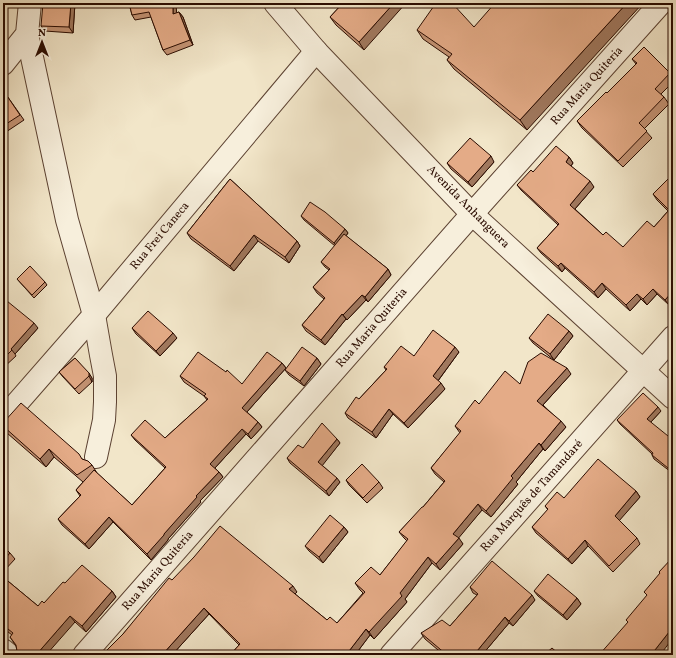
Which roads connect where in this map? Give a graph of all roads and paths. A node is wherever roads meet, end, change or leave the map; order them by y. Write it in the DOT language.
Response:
graph roads {
  1 [pos="30,3"];
  2 [pos="275,3"];
  3 [pos="661,3"];
  4 [pos="27,34"];
  5 [pos="316,51"];
  6 [pos="3,64"];
  7 [pos="472,214"];
  8 [pos="94,315"];
  9 [pos="673,337"];
  10 [pos="643,371"];
  11 [pos="673,398"];
  12 [pos="3,419"];
  13 [pos="96,457"];
  14 [pos="3,650"];
  15 [pos="9,655"];
  16 [pos="84,655"];
  17 [pos="391,655"];
  1 -- 4 [label="street"];
  2 -- 5 [label="street, Avenida Anhanguera"];
  3 -- 7 [label="street, Rua Maria Quiteria"];
  4 -- 6 [label="street"];
  4 -- 8 [label="street"];
  5 -- 7 [label="street, Avenida Anhanguera"];
  5 -- 8 [label="street, Rua Frei Caneca"];
  7 -- 10 [label="street, Avenida Anhanguera"];
  7 -- 16 [label="street, Rua Maria Quiteria"];
  8 -- 12 [label="street, Rua Frei Caneca"];
  8 -- 13 [label="street"];
  9 -- 10 [label="street, Rua Marquês de Tamandaré"];
  10 -- 11 [label="street, Avenida Anhanguera"];
  10 -- 17 [label="street, Rua Marquês de Tamandaré"];
  14 -- 15 [label="street"];
}
